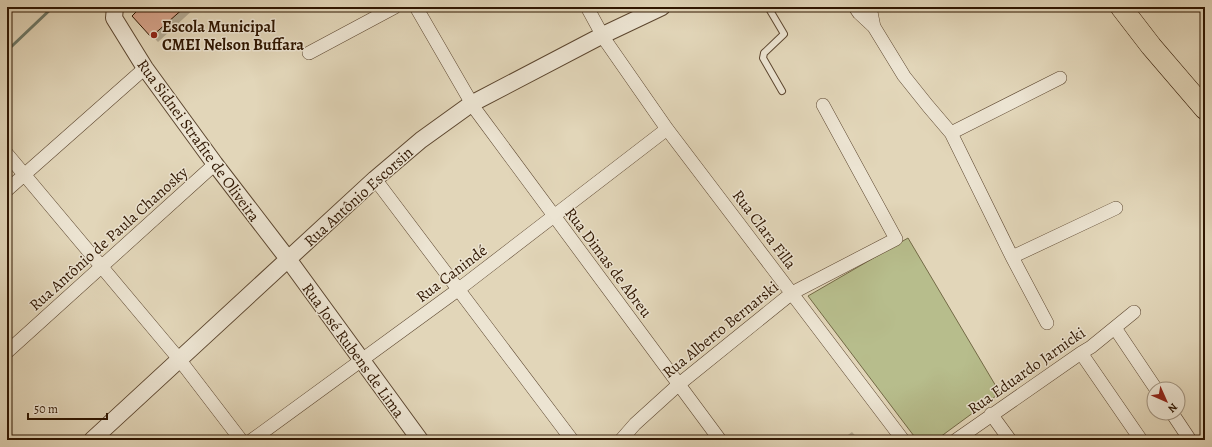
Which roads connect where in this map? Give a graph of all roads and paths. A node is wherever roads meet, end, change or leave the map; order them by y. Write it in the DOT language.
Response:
graph roads {
  1 [pos="395,7"];
  2 [pos="416,7"];
  3 [pos="587,7"];
  4 [pos="662,7"];
  5 [pos="768,7"];
  6 [pos="1121,7"];
  7 [pos="866,8"];
  8 [pos="114,13"];
  9 [pos="603,35"];
  10 [pos="309,52"];
  11 [pos="145,68"];
  12 [pos="1060,78"];
  13 [pos="782,91"];
  14 [pos="472,104"];
  15 [pos="823,105"];
  16 [pos="1205,110"];
  17 [pos="667,129"];
  18 [pos="951,132"];
  19 [pos="7,154"];
  20 [pos="215,164"];
  21 [pos="24,174"];
  22 [pos="375,179"];
  23 [pos="7,190"];
  24 [pos="1116,208"];
  25 [pos="554,216"];
  26 [pos="1012,257"];
  27 [pos="288,259"];
  28 [pos="101,267"];
  29 [pos="459,289"];
  30 [pos="792,293"];
  31 [pos="1134,312"];
  32 [pos="1047,323"];
  33 [pos="1115,328"];
  34 [pos="7,352"];
  35 [pos="1081,353"];
  36 [pos="179,359"];
  37 [pos="362,361"];
  38 [pos="1151,381"];
  39 [pos="678,385"];
  40 [pos="992,414"];
  41 [pos="1177,421"];
  42 [pos="92,440"];
  43 [pos="241,440"];
  44 [pos="252,440"];
  45 [pos="420,440"];
  46 [pos="572,440"];
  47 [pos="621,440"];
  48 [pos="720,440"];
  49 [pos="903,440"];
  50 [pos="956,440"];
  51 [pos="1010,440"];
  52 [pos="1141,440"];
  53 [pos="1190,440"];
  1 -- 10 [label="street"];
  2 -- 14 [label="street, Rua Dimas de Abreu"];
  3 -- 9 [label="street, Rua Clara Filla"];
  4 -- 9 [label="street, Rua Antônio Escorsin"];
  5 -- 13 [label="lane"];
  6 -- 16 [label="highway"];
  7 -- 18 [label="street"];
  8 -- 11 [label="street, Rua Sidnei Strafite de Oliveira"];
  9 -- 14 [label="street, Rua Antônio Escorsin"];
  9 -- 17 [label="street, Rua Clara Filla"];
  11 -- 20 [label="street, Rua Sidnei Strafite de Oliveira"];
  11 -- 21 [label="street"];
  12 -- 18 [label="street"];
  14 -- 22 [label="street, Rua Antônio Escorsin"];
  14 -- 25 [label="street, Rua Dimas de Abreu"];
  15 -- 30 [label="street, Rua Alberto Bernarski"];
  17 -- 25 [label="street, Rua Canindé"];
  17 -- 30 [label="street, Rua Clara Filla"];
  18 -- 26 [label="street"];
  19 -- 21 [label="street"];
  20 -- 27 [label="street, Rua Sidnei Strafite de Oliveira"];
  20 -- 28 [label="street, Rua Antônio de Paula Chanosky"];
  21 -- 23 [label="street"];
  21 -- 28 [label="street"];
  22 -- 27 [label="street, Rua Antônio Escorsin"];
  22 -- 29 [label="street"];
  24 -- 26 [label="street"];
  25 -- 29 [label="street, Rua Canindé"];
  25 -- 39 [label="street, Rua Dimas de Abreu"];
  26 -- 32 [label="street"];
  27 -- 36 [label="street, Rua Antônio Escorsin"];
  27 -- 37 [label="street, Rua José Rubens de Lima"];
  28 -- 34 [label="street, Rua Antônio de Paula Chanosky"];
  28 -- 36 [label="street"];
  29 -- 37 [label="street, Rua Canindé"];
  29 -- 46 [label="street"];
  30 -- 39 [label="street, Rua Alberto Bernarski"];
  30 -- 49 [label="street, Rua Clara Filla"];
  31 -- 33 [label="street, Rua Eduardo Jarnicki"];
  33 -- 35 [label="street, Rua Eduardo Jarnicki"];
  33 -- 38 [label="street"];
  35 -- 40 [label="street, Rua Eduardo Jarnicki"];
  35 -- 52 [label="street"];
  36 -- 42 [label="street, Rua Antônio Escorsin"];
  36 -- 43 [label="street"];
  37 -- 44 [label="street, Rua Canindé"];
  37 -- 45 [label="street, Rua José Rubens de Lima"];
  39 -- 47 [label="street, Rua Alberto Bernarski"];
  39 -- 48 [label="street, Rua Dimas de Abreu"];
  40 -- 50 [label="street, Rua Eduardo Jarnicki"];
  40 -- 51 [label="street"];
  41 -- 53 [label="street"];
}
